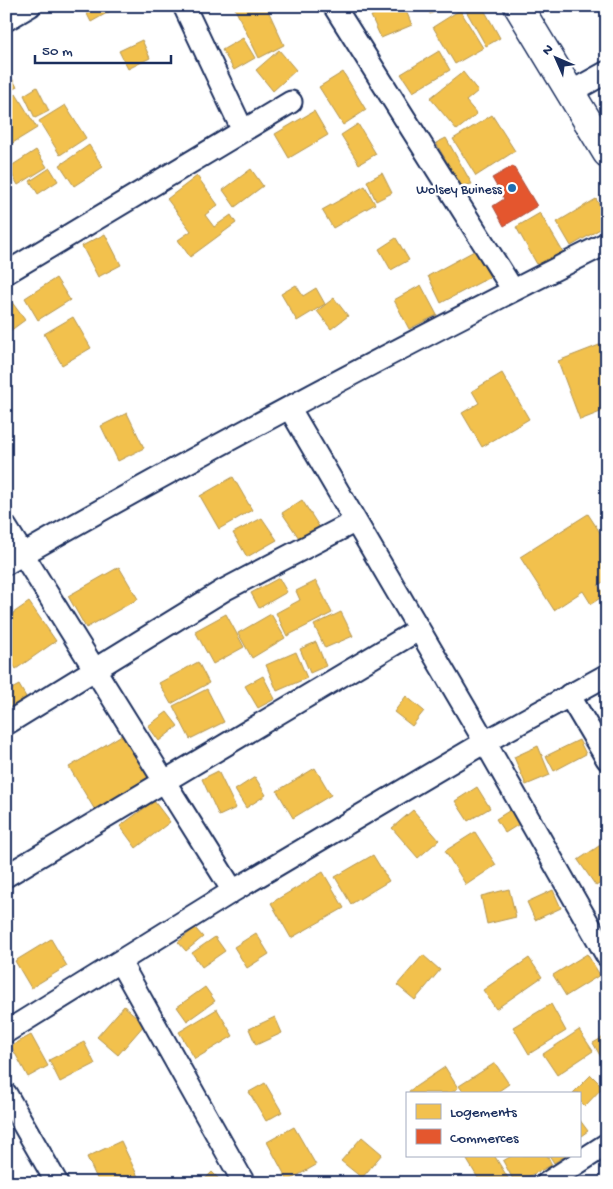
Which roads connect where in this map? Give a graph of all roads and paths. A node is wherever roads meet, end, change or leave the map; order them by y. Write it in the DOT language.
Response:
graph roads {
  1 [pos="30,6"];
  2 [pos="184,6"];
  3 [pos="334,6"];
  4 [pos="518,6"];
  5 [pos="6,20"];
  6 [pos="607,72"];
  7 [pos="571,92"];
  8 [pos="291,102"];
  9 [pos="243,131"];
  10 [pos="607,154"];
  11 [pos="607,243"];
  12 [pos="6,273"];
  13 [pos="513,290"];
  14 [pos="290,409"];
  15 [pos="354,522"];
  16 [pos="6,527"];
  17 [pos="15,559"];
  18 [pos="418,630"];
  19 [pos="96,669"];
  20 [pos="607,674"];
  21 [pos="569,695"];
  22 [pos="6,724"];
  23 [pos="485,742"];
  24 [pos="607,759"];
  25 [pos="164,781"];
  26 [pos="6,876"];
  27 [pos="234,890"];
  28 [pos="607,956"];
  29 [pos="120,962"];
  30 [pos="6,1032"];
  31 [pos="6,1094"];
  32 [pos="607,1144"];
  33 [pos="57,1183"];
  34 [pos="244,1183"];
  35 [pos="548,1183"];
  1 -- 5 [label="street"];
  2 -- 9 [label="street"];
  3 -- 13 [label="street"];
  4 -- 7 [label="street"];
  6 -- 7 [label="street"];
  7 -- 10 [label="street"];
  8 -- 9 [label="street"];
  9 -- 12 [label="street"];
  11 -- 13 [label="street"];
  13 -- 14 [label="street"];
  14 -- 15 [label="street"];
  14 -- 17 [label="street"];
  15 -- 18 [label="street"];
  15 -- 19 [label="street"];
  16 -- 17 [label="street"];
  17 -- 19 [label="street"];
  18 -- 23 [label="street"];
  18 -- 25 [label="street"];
  19 -- 22 [label="street"];
  19 -- 25 [label="street"];
  20 -- 21 [label="street"];
  21 -- 23 [label="street"];
  21 -- 24 [label="street"];
  23 -- 27 [label="street"];
  23 -- 28 [label="street"];
  25 -- 26 [label="street"];
  25 -- 27 [label="street"];
  27 -- 29 [label="street"];
  29 -- 30 [label="street"];
  29 -- 34 [label="street"];
  31 -- 33 [label="street"];
  32 -- 35 [label="street"];
}
